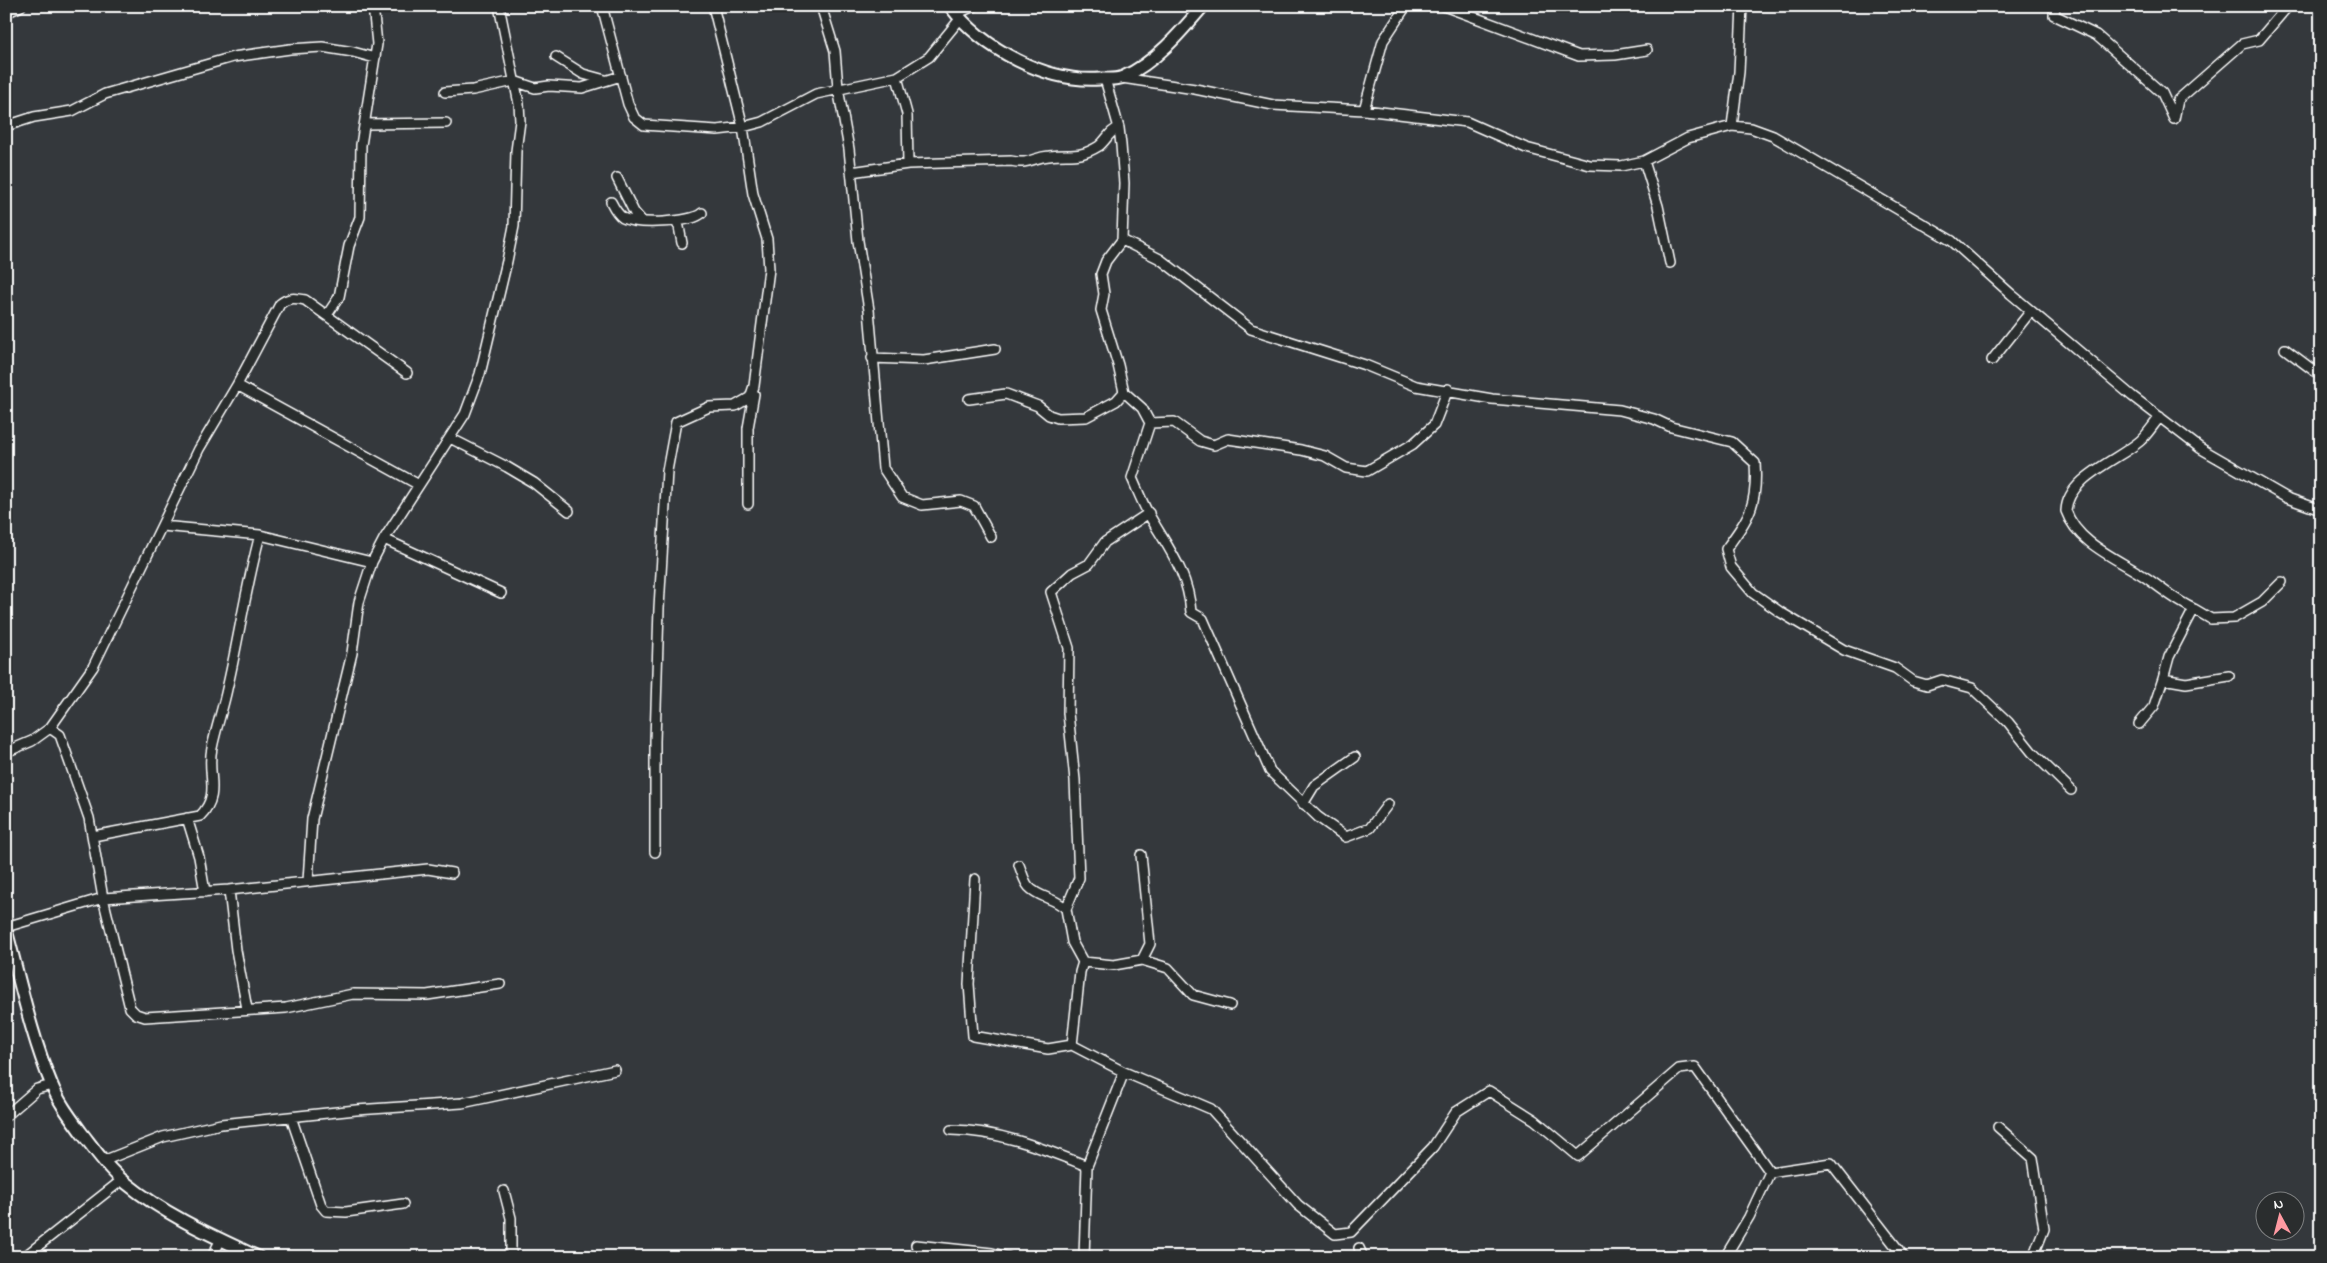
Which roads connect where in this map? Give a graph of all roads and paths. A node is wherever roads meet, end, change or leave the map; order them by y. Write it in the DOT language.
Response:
graph roads {
  1 [pos="21,6"];
  2 [pos="373,6"];
  3 [pos="499,6"];
  4 [pos="602,6"];
  5 [pos="713,6"];
  6 [pos="820,6"];
  7 [pos="974,6"];
  8 [pos="1203,6"];
  9 [pos="1406,6"];
  10 [pos="1444,6"];
  11 [pos="1742,6"];
  12 [pos="2056,6"];
  13 [pos="2288,6"];
  14 [pos="6,13"];
  15 [pos="956,13"];
  16 [pos="1647,50"];
  17 [pos="556,56"];
  18 [pos="375,58"];
  19 [pos="621,76"];
  20 [pos="897,77"];
  21 [pos="1122,78"];
  22 [pos="1105,79"];
  23 [pos="605,80"];
  24 [pos="514,81"];
  25 [pos="838,88"];
  26 [pos="444,92"];
  27 [pos="1364,110"];
  28 [pos="446,123"];
  29 [pos="365,124"];
  30 [pos="6,126"];
  31 [pos="1732,126"];
  32 [pos="743,127"];
  33 [pos="1119,128"];
  34 [pos="1644,161"];
  35 [pos="908,164"];
  36 [pos="851,172"];
  37 [pos="617,178"];
  38 [pos="611,202"];
  39 [pos="702,212"];
  40 [pos="641,220"];
  41 [pos="676,222"];
  42 [pos="1122,240"];
  43 [pos="682,243"];
  44 [pos="1670,263"];
  45 [pos="2031,311"];
  46 [pos="327,315"];
  47 [pos="995,349"];
  48 [pos="2285,349"];
  49 [pos="872,358"];
  50 [pos="1992,360"];
  51 [pos="407,373"];
  52 [pos="2321,376"];
  53 [pos="237,385"];
  54 [pos="754,386"];
  55 [pos="1448,390"];
  56 [pos="1124,392"];
  57 [pos="969,399"];
  58 [pos="2160,417"];
  59 [pos="1150,424"];
  60 [pos="450,438"];
  61 [pos="419,485"];
  62 [pos="748,504"];
  63 [pos="569,510"];
  64 [pos="2321,510"];
  65 [pos="1149,513"];
  66 [pos="162,526"];
  67 [pos="260,535"];
  68 [pos="991,537"];
  69 [pos="384,539"];
  70 [pos="372,562"];
  71 [pos="2282,582"];
  72 [pos="501,593"];
  73 [pos="2194,609"];
  74 [pos="2229,676"];
  75 [pos="2163,679"];
  76 [pos="2139,724"];
  77 [pos="50,728"];
  78 [pos="6,752"];
  79 [pos="1355,757"];
  80 [pos="2071,790"];
  81 [pos="1303,804"];
  82 [pos="1388,804"];
  83 [pos="187,818"];
  84 [pos="93,836"];
  85 [pos="655,852"];
  86 [pos="1141,855"];
  87 [pos="1019,865"];
  88 [pos="452,873"];
  89 [pos="975,878"];
  90 [pos="308,881"];
  91 [pos="229,890"];
  92 [pos="204,892"];
  93 [pos="103,898"];
  94 [pos="1066,909"];
  95 [pos="6,929"];
  96 [pos="1142,960"];
  97 [pos="1083,962"];
  98 [pos="500,984"];
  99 [pos="1230,1004"];
  100 [pos="247,1009"];
  101 [pos="1072,1044"];
  102 [pos="616,1070"];
  103 [pos="1124,1072"];
  104 [pos="52,1085"];
  105 [pos="6,1116"];
  106 [pos="291,1116"];
  107 [pos="1998,1127"];
  108 [pos="951,1130"];
  109 [pos="103,1161"];
  110 [pos="1087,1166"];
  111 [pos="1770,1172"];
  112 [pos="122,1180"];
  113 [pos="504,1191"];
  114 [pos="404,1204"];
  115 [pos="220,1239"];
  116 [pos="916,1245"];
  117 [pos="991,1255"];
  118 [pos="24,1257"];
  119 [pos="212,1257"];
  120 [pos="258,1257"];
  121 [pos="511,1257"];
  122 [pos="1008,1257"];
  123 [pos="1084,1257"];
  124 [pos="1725,1257"];
  125 [pos="1904,1257"];
  126 [pos="2033,1257"];
  1 -- 14 [label="street"];
  2 -- 18 [label="street"];
  3 -- 24 [label="street"];
  4 -- 19 [label="street"];
  5 -- 32 [label="street"];
  6 -- 25 [label="street"];
  7 -- 15 [label="street"];
  8 -- 21 [label="street"];
  9 -- 27 [label="street"];
  10 -- 16 [label="street"];
  11 -- 31 [label="street"];
  12 -- 13 [label="street"];
  15 -- 20 [label="street"];
  15 -- 22 [label="street"];
  17 -- 23 [label="street"];
  18 -- 29 [label="street"];
  18 -- 30 [label="street"];
  19 -- 23 [label="street"];
  19 -- 32 [label="street"];
  20 -- 25 [label="street"];
  20 -- 35 [label="street"];
  21 -- 22 [label="street"];
  21 -- 27 [label="street"];
  22 -- 33 [label="street"];
  23 -- 24 [label="street"];
  24 -- 26 [label="street"];
  24 -- 60 [label="street"];
  25 -- 32 [label="street"];
  25 -- 36 [label="street"];
  27 -- 34 [label="street"];
  28 -- 29 [label="street"];
  29 -- 46 [label="street"];
  31 -- 34 [label="street"];
  31 -- 45 [label="street"];
  32 -- 54 [label="street"];
  33 -- 35 [label="street"];
  33 -- 42 [label="street"];
  34 -- 44 [label="street"];
  35 -- 36 [label="street"];
  36 -- 49 [label="street"];
  37 -- 40 [label="street"];
  38 -- 40 [label="street"];
  39 -- 41 [label="street"];
  40 -- 41 [label="street"];
  41 -- 43 [label="street"];
  42 -- 55 [label="street"];
  42 -- 56 [label="street"];
  45 -- 50 [label="street"];
  45 -- 58 [label="street"];
  46 -- 51 [label="street"];
  46 -- 53 [label="street"];
  47 -- 49 [label="street"];
  48 -- 52 [label="street"];
  49 -- 68 [label="street"];
  53 -- 61 [label="street"];
  53 -- 66 [label="street"];
  54 -- 62 [label="street"];
  54 -- 85 [label="street"];
  55 -- 59 [label="street"];
  55 -- 80 [label="street"];
  56 -- 57 [label="street"];
  56 -- 59 [label="street"];
  58 -- 64 [label="street"];
  58 -- 73 [label="street"];
  59 -- 65 [label="street"];
  60 -- 61 [label="street"];
  60 -- 63 [label="street"];
  61 -- 69 [label="street"];
  65 -- 81 [label="street"];
  65 -- 94 [label="street"];
  66 -- 67 [label="street"];
  66 -- 77 [label="street"];
  67 -- 70 [label="street"];
  67 -- 83 [label="street"];
  69 -- 70 [label="street"];
  69 -- 72 [label="street"];
  70 -- 90 [label="street"];
  71 -- 73 [label="street"];
  73 -- 75 [label="street"];
  74 -- 75 [label="street"];
  75 -- 76 [label="street"];
  77 -- 78 [label="street"];
  77 -- 84 [label="street"];
  79 -- 81 [label="street"];
  81 -- 82 [label="street"];
  83 -- 84 [label="street"];
  83 -- 92 [label="street"];
  84 -- 93 [label="street"];
  86 -- 96 [label="street"];
  87 -- 94 [label="street"];
  88 -- 90 [label="street"];
  89 -- 101 [label="street"];
  90 -- 91 [label="street"];
  91 -- 92 [label="street"];
  91 -- 100 [label="street"];
  92 -- 93 [label="street"];
  93 -- 95 [label="street"];
  93 -- 100 [label="street"];
  94 -- 97 [label="street"];
  95 -- 104 [label="street"];
  96 -- 97 [label="street"];
  96 -- 99 [label="street"];
  97 -- 101 [label="street"];
  98 -- 100 [label="street"];
  101 -- 103 [label="street"];
  102 -- 106 [label="street"];
  103 -- 110 [label="street"];
  103 -- 111 [label="street"];
  104 -- 105 [label="street"];
  104 -- 109 [label="street"];
  106 -- 109 [label="street"];
  106 -- 114 [label="street"];
  107 -- 126 [label="street"];
  108 -- 110 [label="street"];
  109 -- 112 [label="street"];
  110 -- 123 [label="street"];
  111 -- 124 [label="street"];
  111 -- 125 [label="street"];
  112 -- 115 [label="street"];
  112 -- 118 [label="street"];
  113 -- 121 [label="street"];
  115 -- 119 [label="street"];
  115 -- 120 [label="street"];
  116 -- 117 [label="street"];
  117 -- 122 [label="street"];
}
